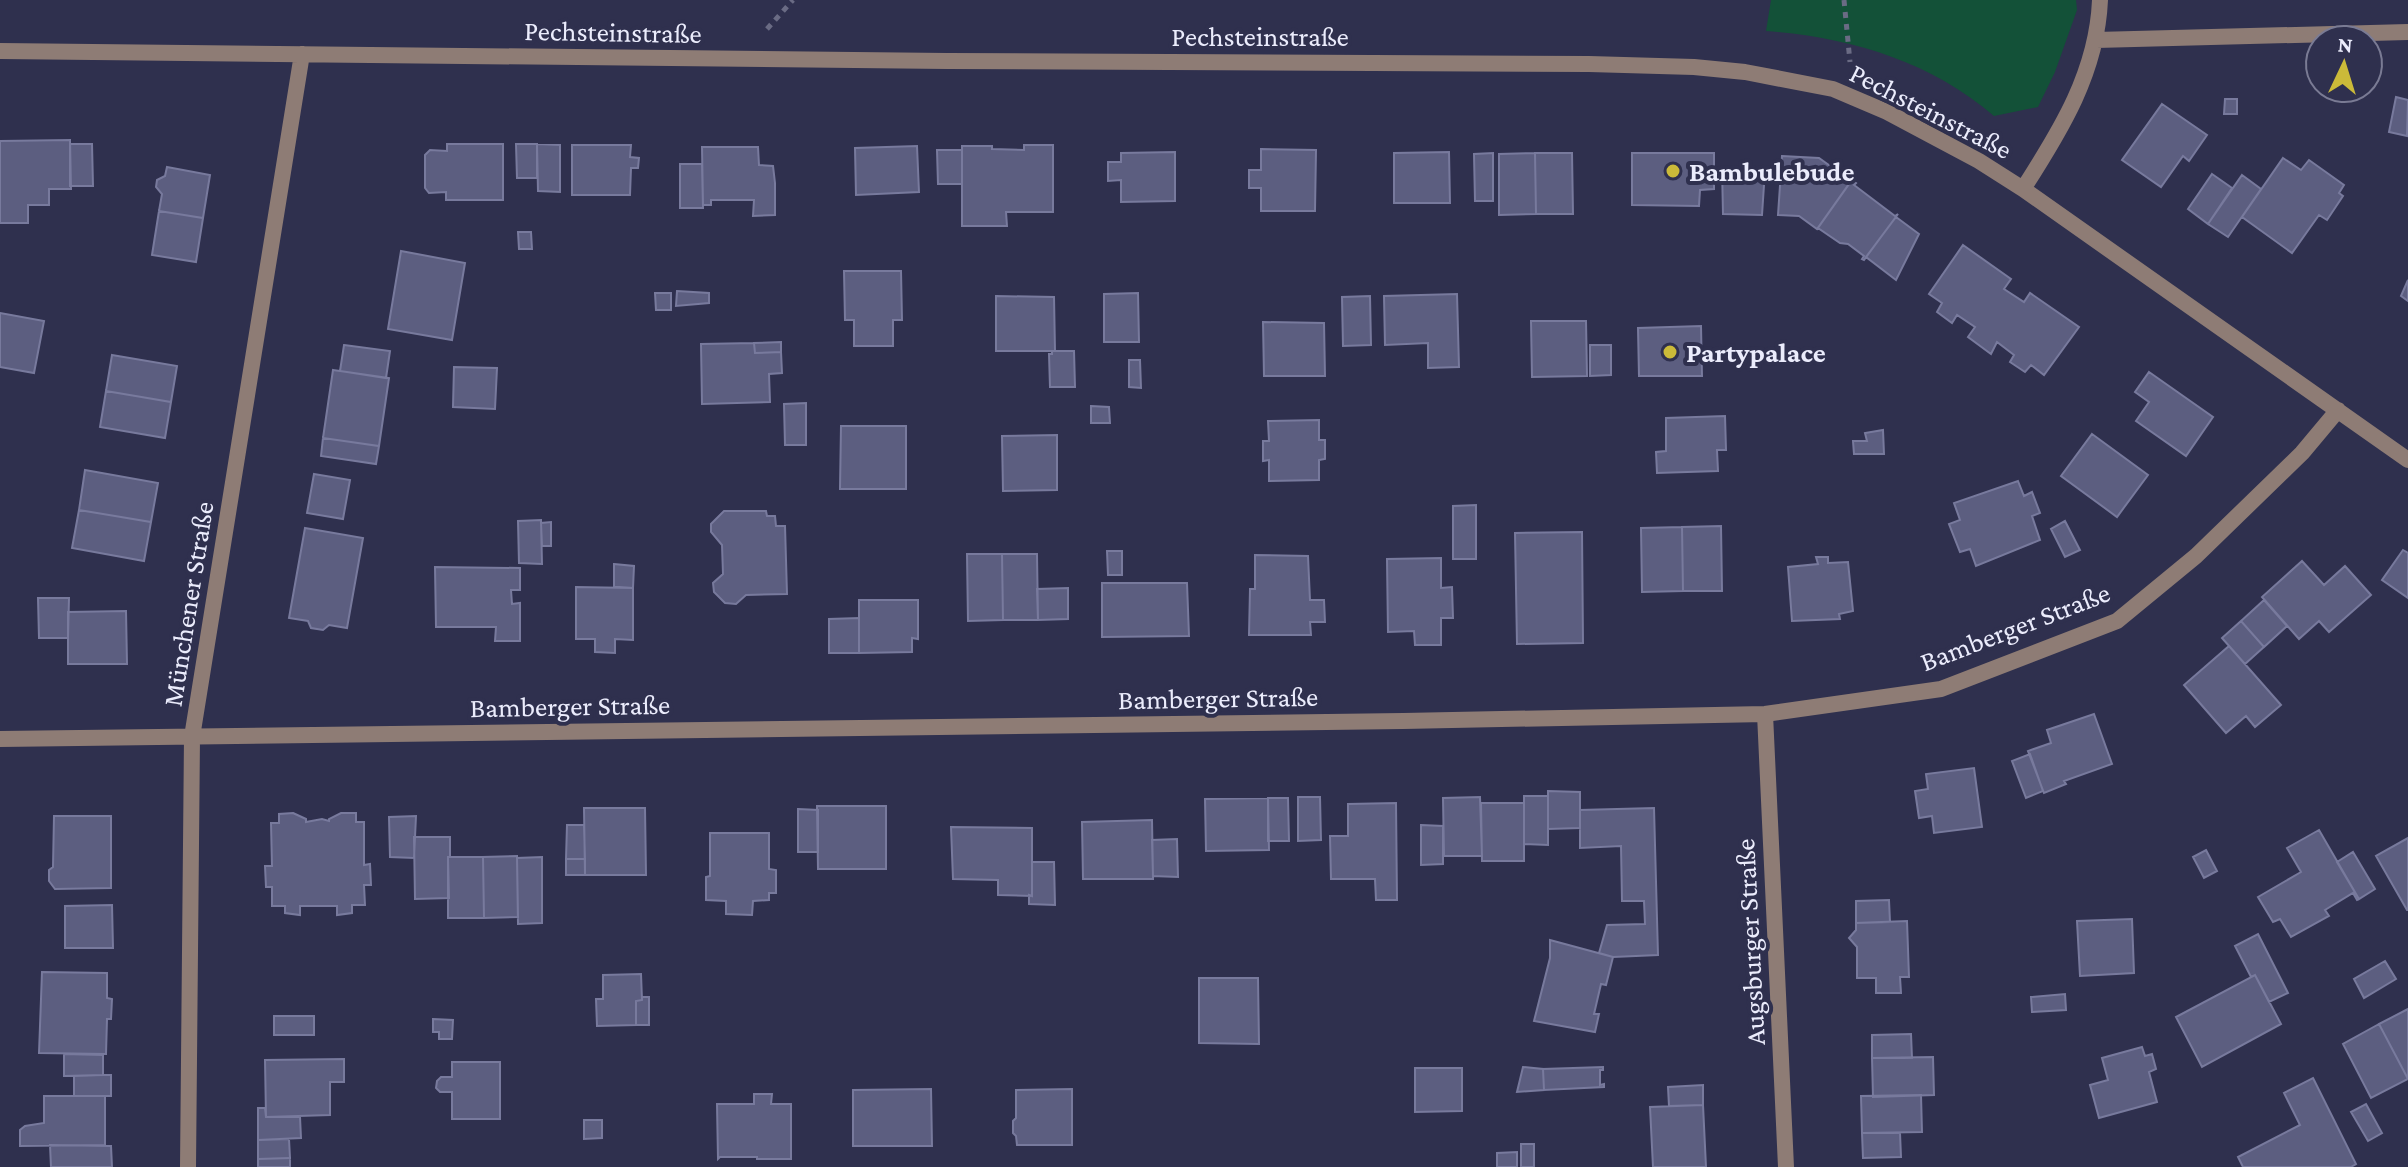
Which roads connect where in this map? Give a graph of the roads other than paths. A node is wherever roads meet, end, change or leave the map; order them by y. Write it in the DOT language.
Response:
graph roads {
  1 [pos="2100,0"];
  2 [pos="2408,32"];
  3 [pos="2096,40"];
  4 [pos="0,51"];
  5 [pos="302,54"];
  6 [pos="2023,189"];
  7 [pos="2338,410"];
  8 [pos="2408,460"];
  9 [pos="1765,714"];
  10 [pos="192,737"];
  11 [pos="0,739"];
  12 [pos="188,1167"];
  13 [pos="1786,1167"];
  1 -- 3 [label="street"];
  2 -- 3 [label="street"];
  3 -- 6 [label="street"];
  4 -- 5 [label="street, Pechsteinstraße"];
  5 -- 6 [label="street, Pechsteinstraße"];
  5 -- 10 [label="street, Münchener Straße"];
  6 -- 7 [label="street, Pechsteinstraße"];
  7 -- 8 [label="street, Pechsteinstraße"];
  7 -- 9 [label="street, Bamberger Straße"];
  9 -- 10 [label="street, Bamberger Straße"];
  9 -- 13 [label="street, Augsburger Straße"];
  10 -- 11 [label="street, Bamberger Straße"];
  10 -- 12 [label="street, Münchener Straße"];
}
